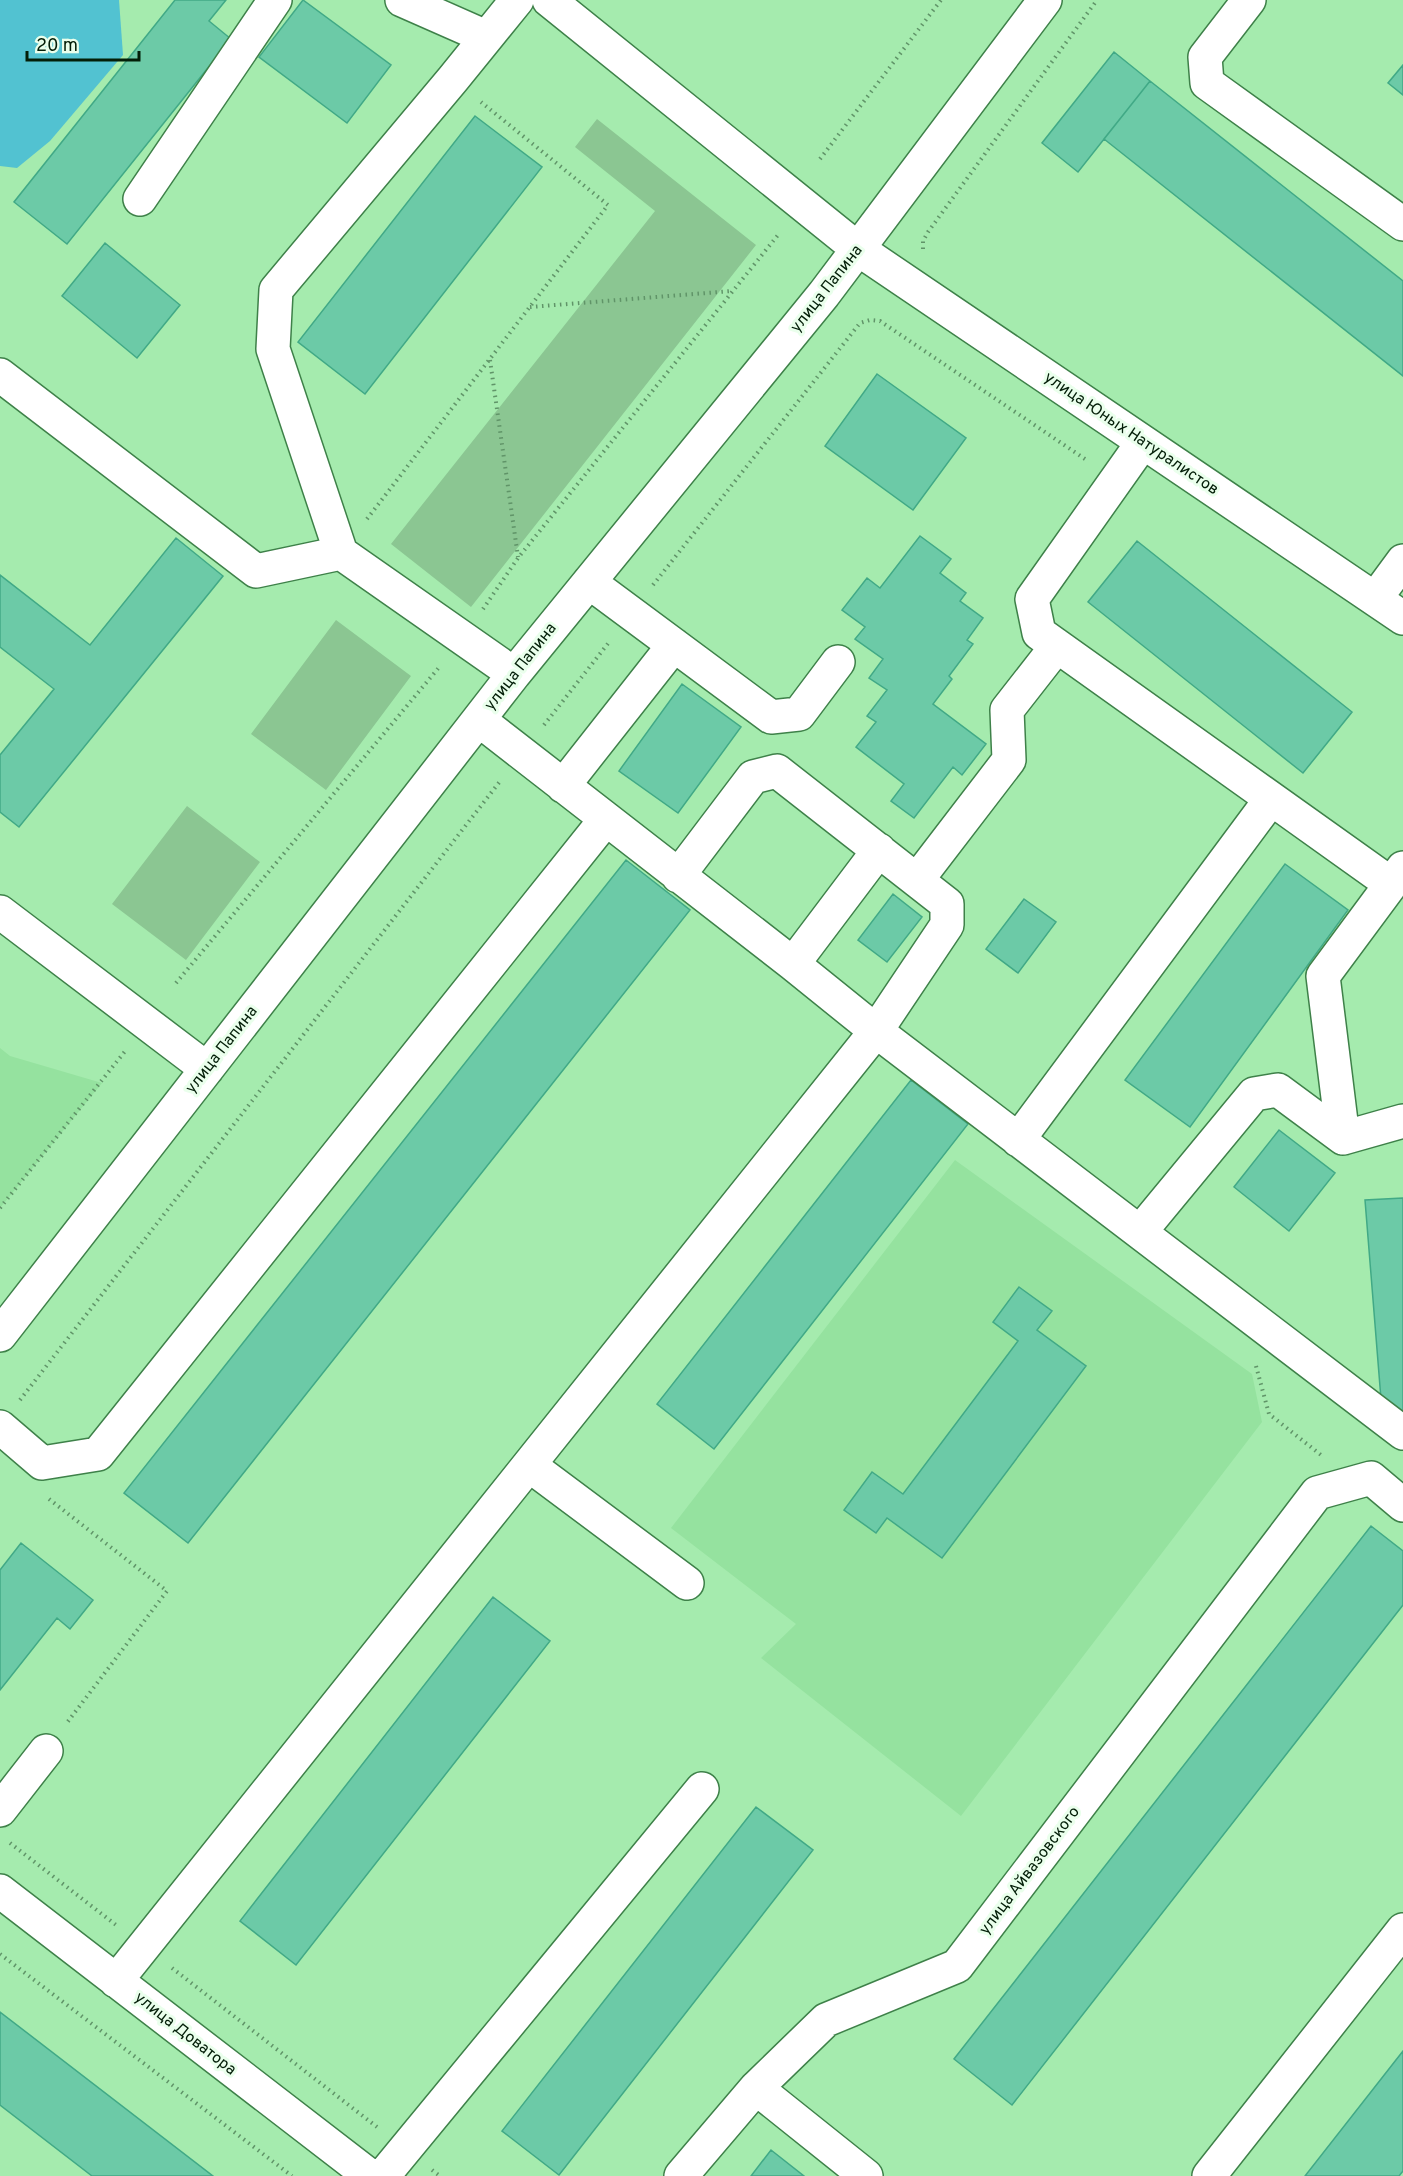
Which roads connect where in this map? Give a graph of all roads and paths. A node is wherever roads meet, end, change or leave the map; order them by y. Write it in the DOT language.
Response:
graph roads {
  1 [pos="275,0"];
  2 [pos="402,0"];
  3 [pos="517,0"];
  4 [pos="549,0"];
  5 [pos="942,0"];
  6 [pos="1045,0"];
  7 [pos="1097,0"];
  8 [pos="1242,2"];
  9 [pos="486,37"];
  10 [pos="453,79"];
  11 [pos="820,159"];
  12 [pos="140,199"];
  13 [pos="1403,224"];
  14 [pos="778,235"];
  15 [pos="858,249"];
  16 [pos="927,258"];
  17 [pos="733,291"];
  18 [pos="530,307"];
  19 [pos="489,359"];
  20 [pos="0,375"];
  21 [pos="1143,442"];
  22 [pos="1116,479"];
  23 [pos="341,553"];
  24 [pos="518,558"];
  25 [pos="1403,561"];
  26 [pos="589,582"];
  27 [pos="1375,599"];
  28 [pos="631,613"];
  29 [pos="1403,618"];
  30 [pos="464,638"];
  31 [pos="674,645"];
  32 [pos="1057,646"];
  33 [pos="838,662"];
  34 [pos="514,674"];
  35 [pos="479,720"];
  36 [pos="522,753"];
  37 [pos="563,786"];
  38 [pos="1271,799"];
  39 [pos="606,819"];
  40 [pos="879,850"];
  41 [pos="678,876"];
  42 [pos="1397,876"];
  43 [pos="917,880"];
  44 [pos="0,912"];
  45 [pos="793,964"];
  46 [pos="176,983"];
  47 [pos="147,1024"];
  48 [pos="876,1031"];
  49 [pos="207,1069"];
  50 [pos="1403,1121"];
  51 [pos="1343,1138"];
  52 [pos="1018,1140"];
  53 [pos="0,1208"];
  54 [pos="1140,1232"];
  55 [pos="0,1335"];
  56 [pos="7,1416"];
  57 [pos="1403,1433"];
  58 [pos="529,1465"];
  59 [pos="46,1497"];
  60 [pos="1403,1505"];
  61 [pos="687,1583"];
  62 [pos="46,1751"];
  63 [pos="702,1789"];
  64 [pos="0,1810"];
  65 [pos="9,1842"];
  66 [pos="0,1891"];
  67 [pos="1403,1930"];
  68 [pos="144,1946"];
  69 [pos="0,1954"];
  70 [pos="116,1981"];
  71 [pos="756,2088"];
  72 [pos="405,2149"];
  73 [pos="292,2176"];
  74 [pos="370,2176"];
  75 [pos="383,2176"];
  76 [pos="440,2176"];
  77 [pos="681,2176"];
  78 [pos="866,2176"];
  79 [pos="1209,2176"];
  1 -- 12 [label="street"];
  2 -- 9 [label="street"];
  3 -- 9 [label="street"];
  4 -- 15 [label="street, улица Юных Натуралистов"];
  5 -- 11 [label="path"];
  6 -- 15 [label="street, улица Папина"];
  7 -- 16 [label="path"];
  8 -- 13 [label="street"];
  9 -- 10 [label="street"];
  10 -- 18 [label="path"];
  10 -- 23 [label="street"];
  14 -- 17 [label="path"];
  15 -- 21 [label="street, улица Юных Натуралистов"];
  15 -- 26 [label="street, улица Папина"];
  17 -- 18 [label="path"];
  17 -- 24 [label="path"];
  18 -- 19 [label="path"];
  19 -- 23 [label="path"];
  19 -- 24 [label="path"];
  20 -- 23 [label="street"];
  21 -- 22 [label="street"];
  21 -- 27 [label="street, улица Юных Натуралистов"];
  22 -- 28 [label="path"];
  22 -- 32 [label="street"];
  23 -- 30 [label="street"];
  24 -- 30 [label="path"];
  25 -- 27 [label="street"];
  26 -- 28 [label="street"];
  26 -- 34 [label="street, улица Папина"];
  27 -- 29 [label="street, улица Юных Натуралистов"];
  28 -- 31 [label="street"];
  28 -- 36 [label="path"];
  30 -- 34 [label="street"];
  30 -- 46 [label="path"];
  31 -- 33 [label="street"];
  31 -- 37 [label="street"];
  32 -- 38 [label="street"];
  32 -- 43 [label="street"];
  34 -- 35 [label="street, улица Папина"];
  35 -- 36 [label="street"];
  35 -- 49 [label="street, улица Папина"];
  36 -- 37 [label="street"];
  36 -- 56 [label="path"];
  37 -- 39 [label="street"];
  38 -- 42 [label="street"];
  38 -- 52 [label="street"];
  39 -- 41 [label="street"];
  39 -- 56 [label="street"];
  40 -- 41 [label="street"];
  40 -- 43 [label="street"];
  40 -- 45 [label="street"];
  41 -- 45 [label="street"];
  42 -- 51 [label="street"];
  43 -- 48 [label="street"];
  44 -- 47 [label="street"];
  45 -- 48 [label="street"];
  47 -- 49 [label="street"];
  47 -- 53 [label="path"];
  48 -- 52 [label="street"];
  48 -- 58 [label="street"];
  49 -- 55 [label="street, улица Папина"];
  50 -- 51 [label="street"];
  51 -- 54 [label="street"];
  52 -- 54 [label="street"];
  54 -- 57 [label="street"];
  58 -- 61 [label="street"];
  58 -- 68 [label="street"];
  59 -- 62 [label="path"];
  60 -- 71 [label="street, улица Айвазовского"];
  62 -- 64 [label="street"];
  63 -- 72 [label="street"];
  65 -- 68 [label="path"];
  66 -- 70 [label="street, улица Доватора"];
  67 -- 79 [label="street"];
  68 -- 70 [label="street"];
  68 -- 72 [label="path"];
  69 -- 73 [label="path"];
  70 -- 74 [label="street, улица Доватора"];
  71 -- 77 [label="street, улица Айвазовского"];
  71 -- 78 [label="street"];
  72 -- 75 [label="street"];
  72 -- 76 [label="path"];
}
